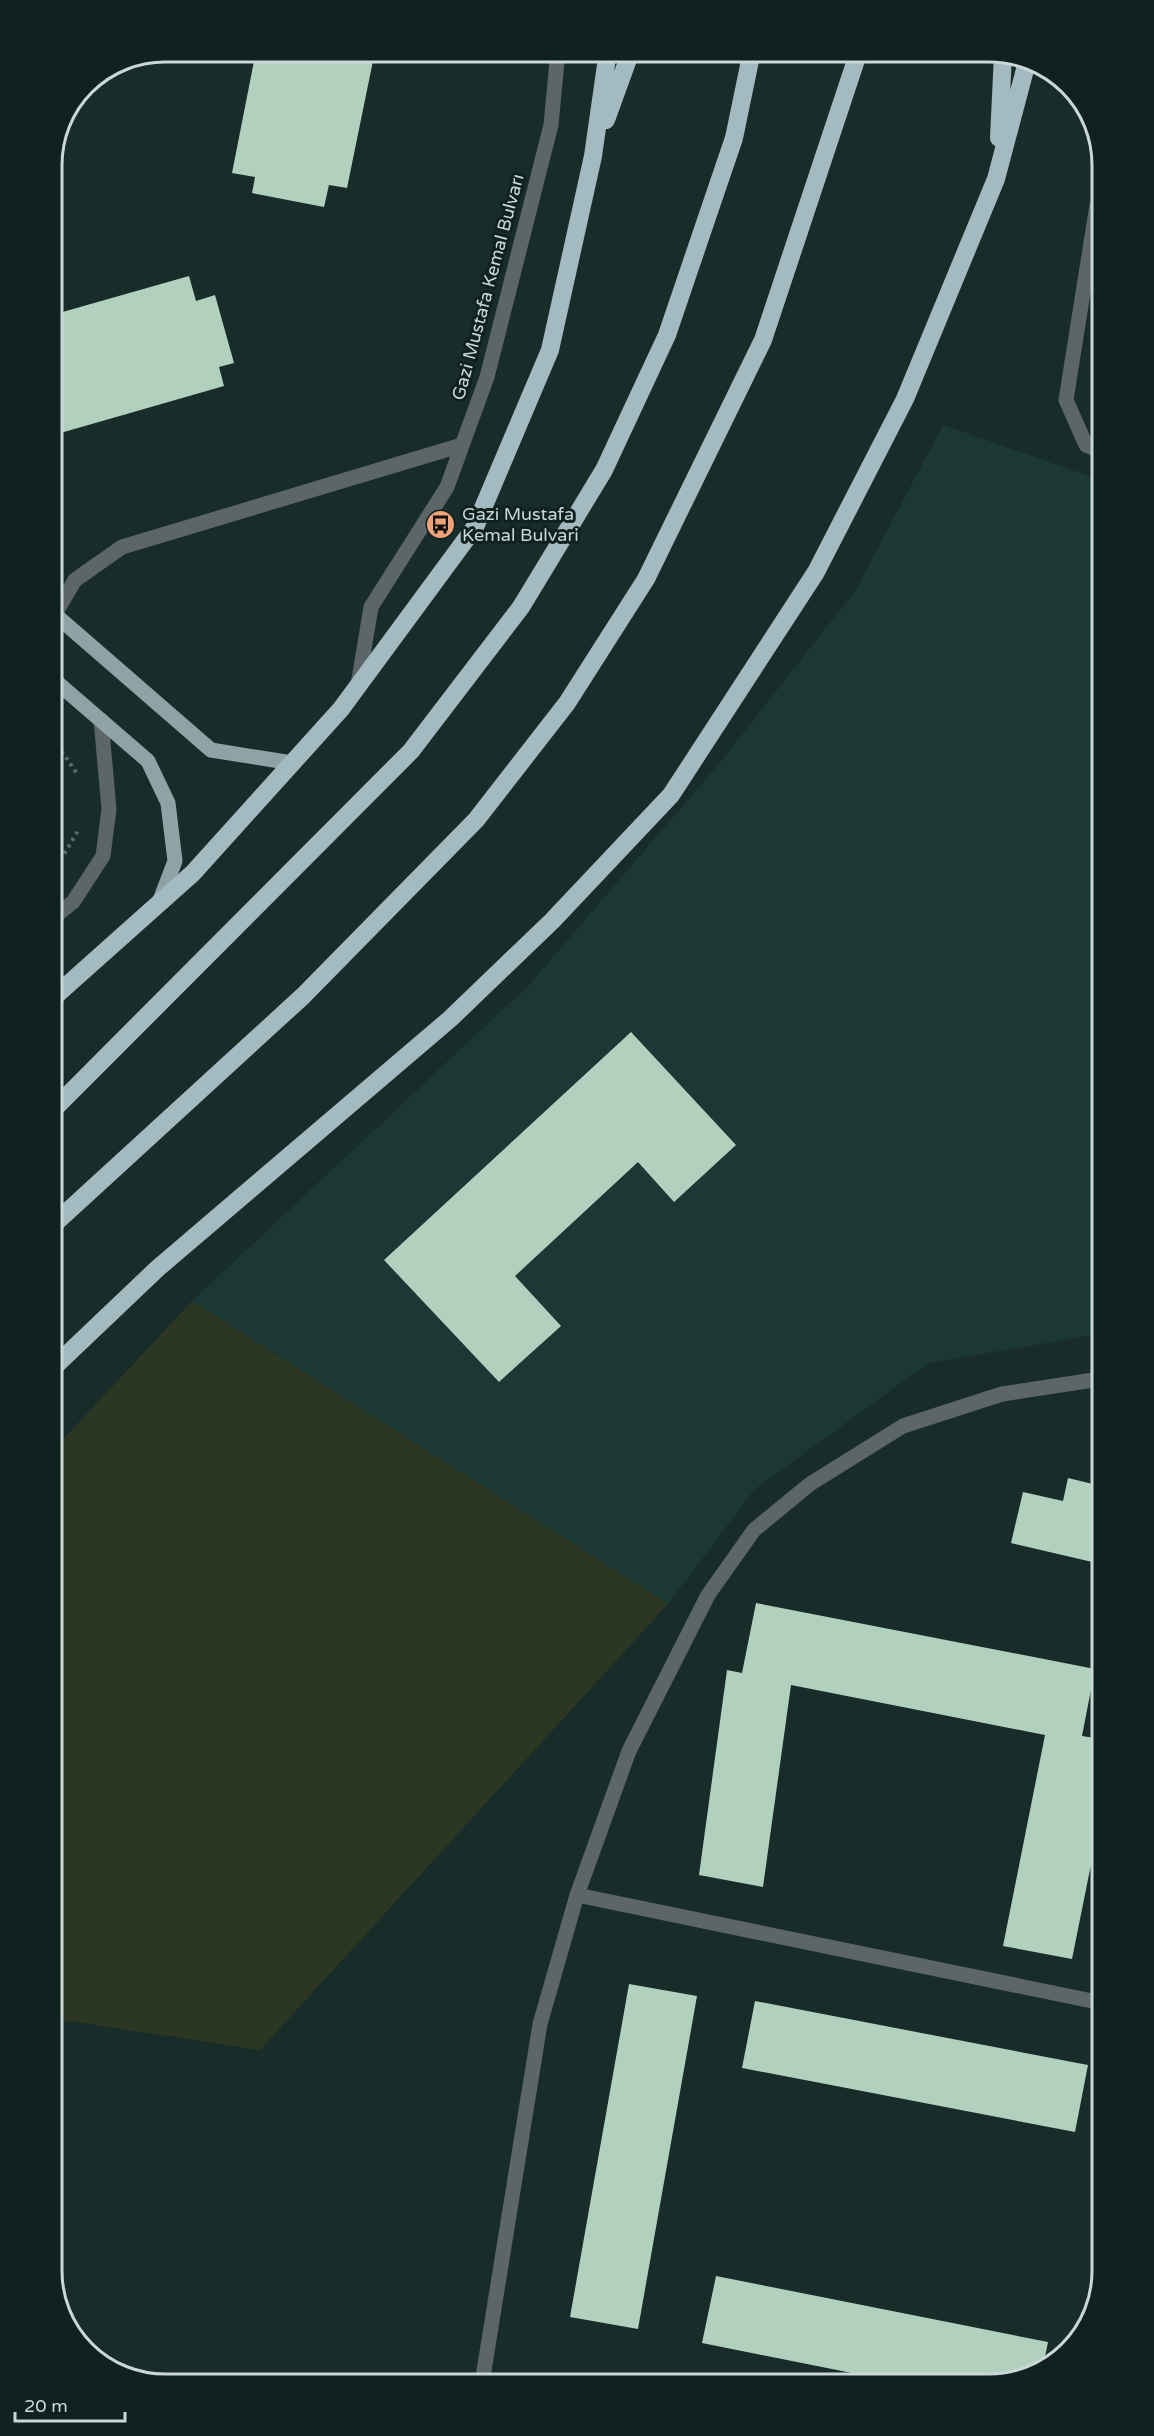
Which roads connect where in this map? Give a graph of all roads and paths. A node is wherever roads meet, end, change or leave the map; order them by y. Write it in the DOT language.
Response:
graph roads {
  1 [pos="557,62"];
  2 [pos="606,62"];
  3 [pos="627,62"];
  4 [pos="750,62"];
  5 [pos="855,62"];
  6 [pos="1003,63"];
  7 [pos="1025,68"];
  8 [pos="593,156"];
  9 [pos="996,179"];
  10 [pos="1092,236"];
  11 [pos="462,445"];
  12 [pos="1092,448"];
  13 [pos="62,600"];
  14 [pos="62,620"];
  15 [pos="358,686"];
  16 [pos="62,687"];
  17 [pos="101,720"];
  18 [pos="62,752"];
  19 [pos="292,764"];
  20 [pos="82,781"];
  21 [pos="80,827"];
  22 [pos="62,858"];
  23 [pos="159,903"];
  24 [pos="62,911"];
  25 [pos="62,990"];
  26 [pos="62,1101"];
  27 [pos="62,1217"];
  28 [pos="62,1359"];
  29 [pos="1092,1380"];
  30 [pos="577,1895"];
  31 [pos="1092,2001"];
  32 [pos="483,2374"];
  1 -- 11 [label="street, Gazi Mustafa Kemal Bulvarı"];
  2 -- 8 [label="highway"];
  3 -- 8 [label="highway"];
  4 -- 26 [label="highway"];
  5 -- 27 [label="highway"];
  6 -- 9 [label="highway"];
  7 -- 9 [label="highway"];
  8 -- 15 [label="highway"];
  9 -- 28 [label="highway"];
  10 -- 12 [label="street"];
  11 -- 13 [label="street"];
  11 -- 15 [label="street, Gazi Mustafa Kemal Bulvarı"];
  14 -- 19 [label="main road"];
  15 -- 19 [label="highway"];
  16 -- 17 [label="main road"];
  17 -- 23 [label="main road"];
  17 -- 24 [label="street"];
  18 -- 20 [label="path"];
  19 -- 23 [label="highway"];
  21 -- 22 [label="path"];
  23 -- 25 [label="highway"];
  29 -- 30 [label="street"];
  30 -- 31 [label="street"];
  30 -- 32 [label="street"];
}
